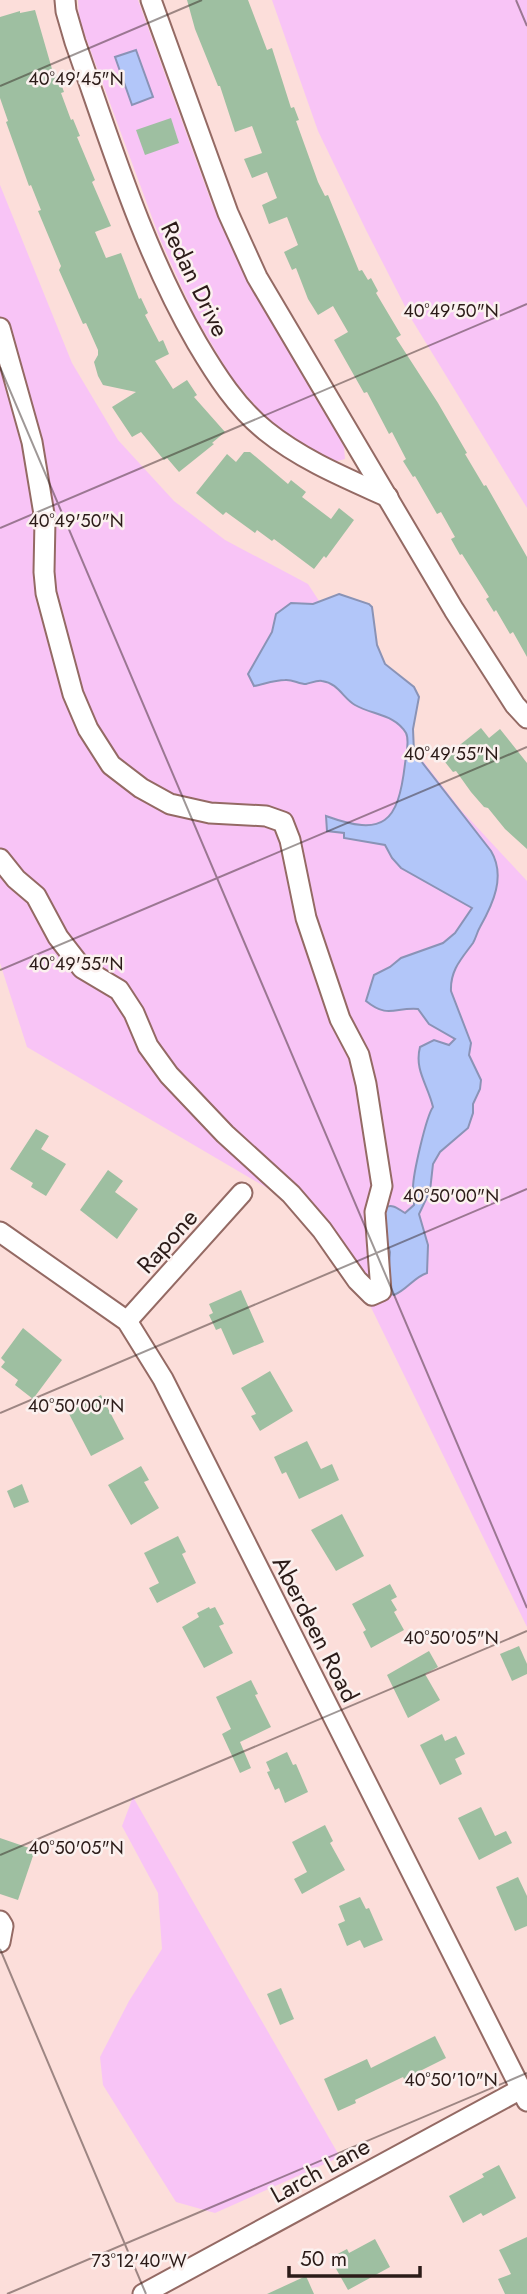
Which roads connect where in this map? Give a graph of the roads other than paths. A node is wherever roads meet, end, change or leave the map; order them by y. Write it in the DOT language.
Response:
graph roads {
  1 [pos="65,0"];
  2 [pos="151,0"];
  3 [pos="0,328"];
  4 [pos="388,497"];
  5 [pos="527,718"];
  6 [pos="0,859"];
  7 [pos="242,1193"];
  8 [pos="0,1232"];
  9 [pos="127,1321"];
  10 [pos="0,1921"];
  11 [pos="0,1942"];
  12 [pos="524,2095"];
  13 [pos="143,2294"];
  1 -- 4 [label="street, Redan Drive"];
  2 -- 4 [label="street"];
  3 -- 6 [label="street"];
  4 -- 5 [label="street"];
  7 -- 9 [label="street, Rapone"];
  8 -- 9 [label="street, Aberdeen Road"];
  9 -- 12 [label="street, Aberdeen Road"];
  10 -- 11 [label="street"];
  12 -- 13 [label="street, Larch Lane"];
}
